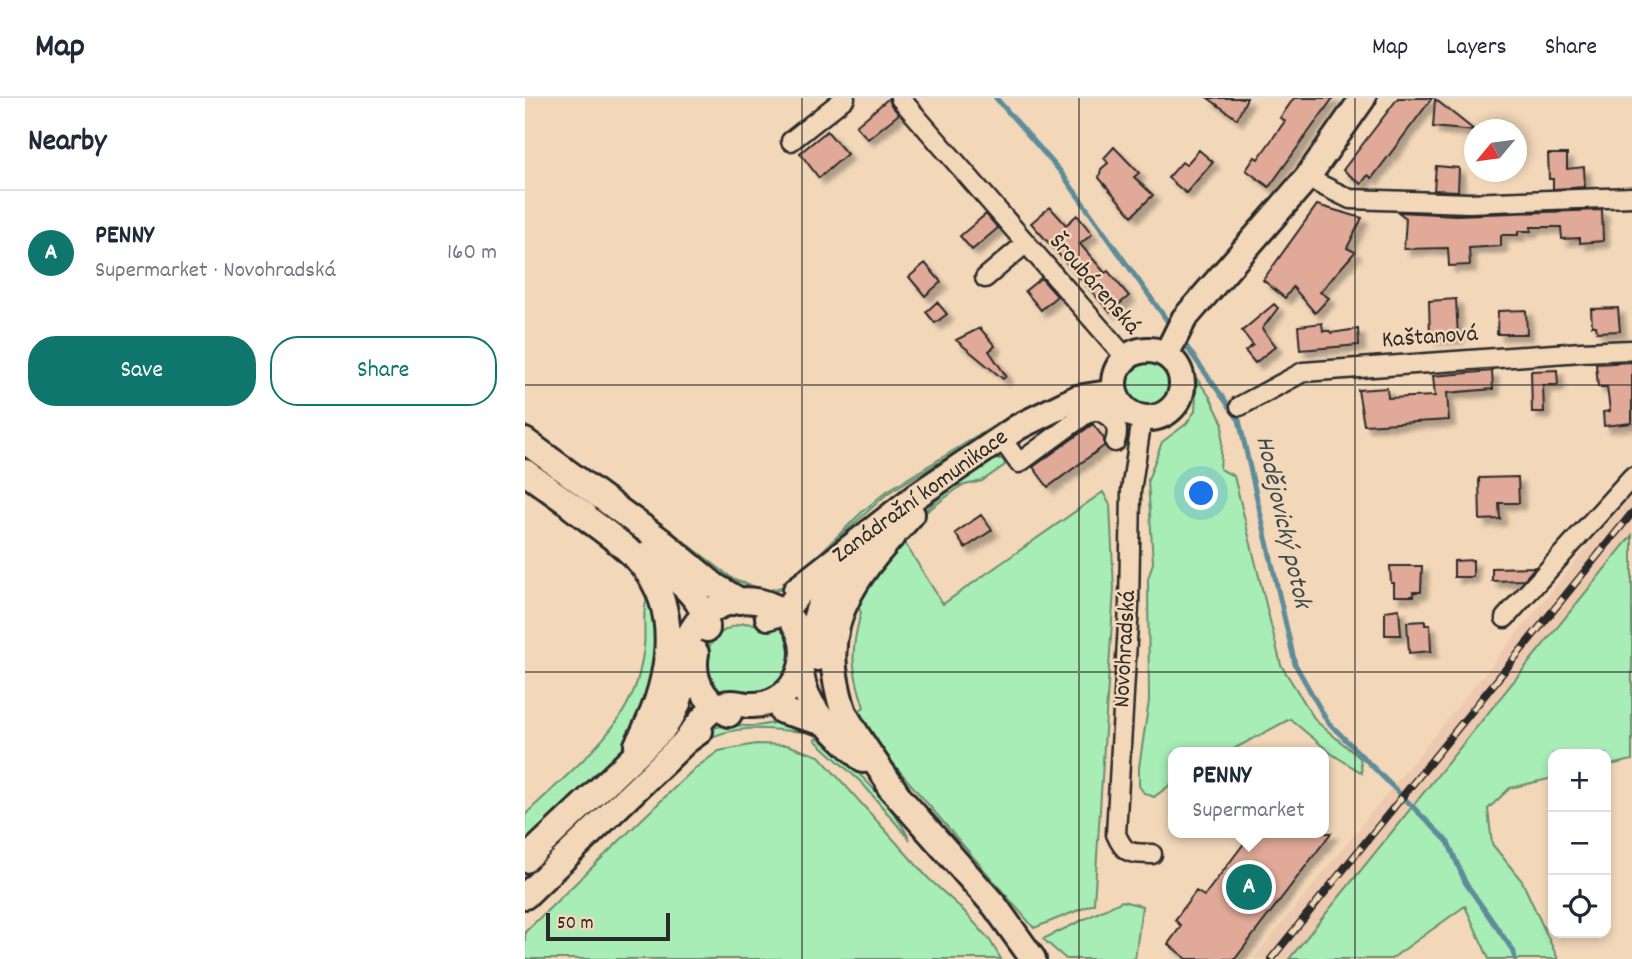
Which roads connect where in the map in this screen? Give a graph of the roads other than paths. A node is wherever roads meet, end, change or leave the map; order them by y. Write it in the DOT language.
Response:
graph roads {
  1 [pos="845,98"];
  2 [pos="899,98"];
  3 [pos="1363,98"];
  4 [pos="791,141"];
  5 [pos="1307,178"];
  6 [pos="1632,197"];
  7 [pos="1025,244"];
  8 [pos="985,278"];
  9 [pos="1174,338"];
  10 [pos="1632,350"];
  11 [pos="1126,358"];
  12 [pos="1115,392"];
  13 [pos="1081,406"];
  14 [pos="1240,406"];
  15 [pos="1142,418"];
  16 [pos="525,441"];
  17 [pos="1115,442"];
  18 [pos="952,469"];
  19 [pos="525,472"];
  20 [pos="1632,477"];
  21 [pos="572,507"];
  22 [pos="876,528"];
  23 [pos="740,601"];
  24 [pos="775,607"];
  25 [pos="1505,618"];
  26 [pos="706,622"];
  27 [pos="803,681"];
  28 [pos="724,711"];
  29 [pos="782,711"];
  30 [pos="825,723"];
  31 [pos="628,760"];
  32 [pos="899,797"];
  33 [pos="1152,854"];
  34 [pos="525,860"];
  35 [pos="525,896"];
  36 [pos="1033,959"];
  1 -- 4 [label="street"];
  2 -- 7 [label="street, Šroubárenská"];
  3 -- 5 [label="main road"];
  5 -- 6 [label="street"];
  5 -- 9 [label="main road"];
  7 -- 8 [label="street, Šroubárenská"];
  7 -- 11 [label="street, Šroubárenská"];
  9 -- 11 [label="main road"];
  9 -- 15 [label="main road"];
  10 -- 14 [label="street, Kaštanová"];
  11 -- 12 [label="main road"];
  12 -- 13 [label="main road, Zanádražní komunikace"];
  12 -- 15 [label="main road"];
  13 -- 17 [label="street"];
  13 -- 18 [label="main road, Zanádražní komunikace"];
  15 -- 33 [label="street, Novohradská"];
  16 -- 23 [label="main road"];
  18 -- 22 [label="main road, Zanádražní komunikace"];
  18 -- 32 [label="main road"];
  19 -- 21 [label="main road"];
  20 -- 25 [label="street"];
  21 -- 26 [label="main road"];
  21 -- 31 [label="main road"];
  22 -- 24 [label="main road, Zanádražní komunikace"];
  22 -- 27 [label="main road"];
  23 -- 24 [label="main road"];
  23 -- 26 [label="main road"];
  24 -- 26 [label="main road"];
  24 -- 27 [label="main road"];
  26 -- 28 [label="main road"];
  26 -- 31 [label="main road"];
  27 -- 28 [label="main road"];
  27 -- 29 [label="main road"];
  27 -- 30 [label="main road"];
  28 -- 29 [label="main road"];
  28 -- 35 [label="main road"];
  29 -- 30 [label="main road"];
  30 -- 32 [label="main road"];
  31 -- 34 [label="main road"];
  32 -- 36 [label="main road"];
}
